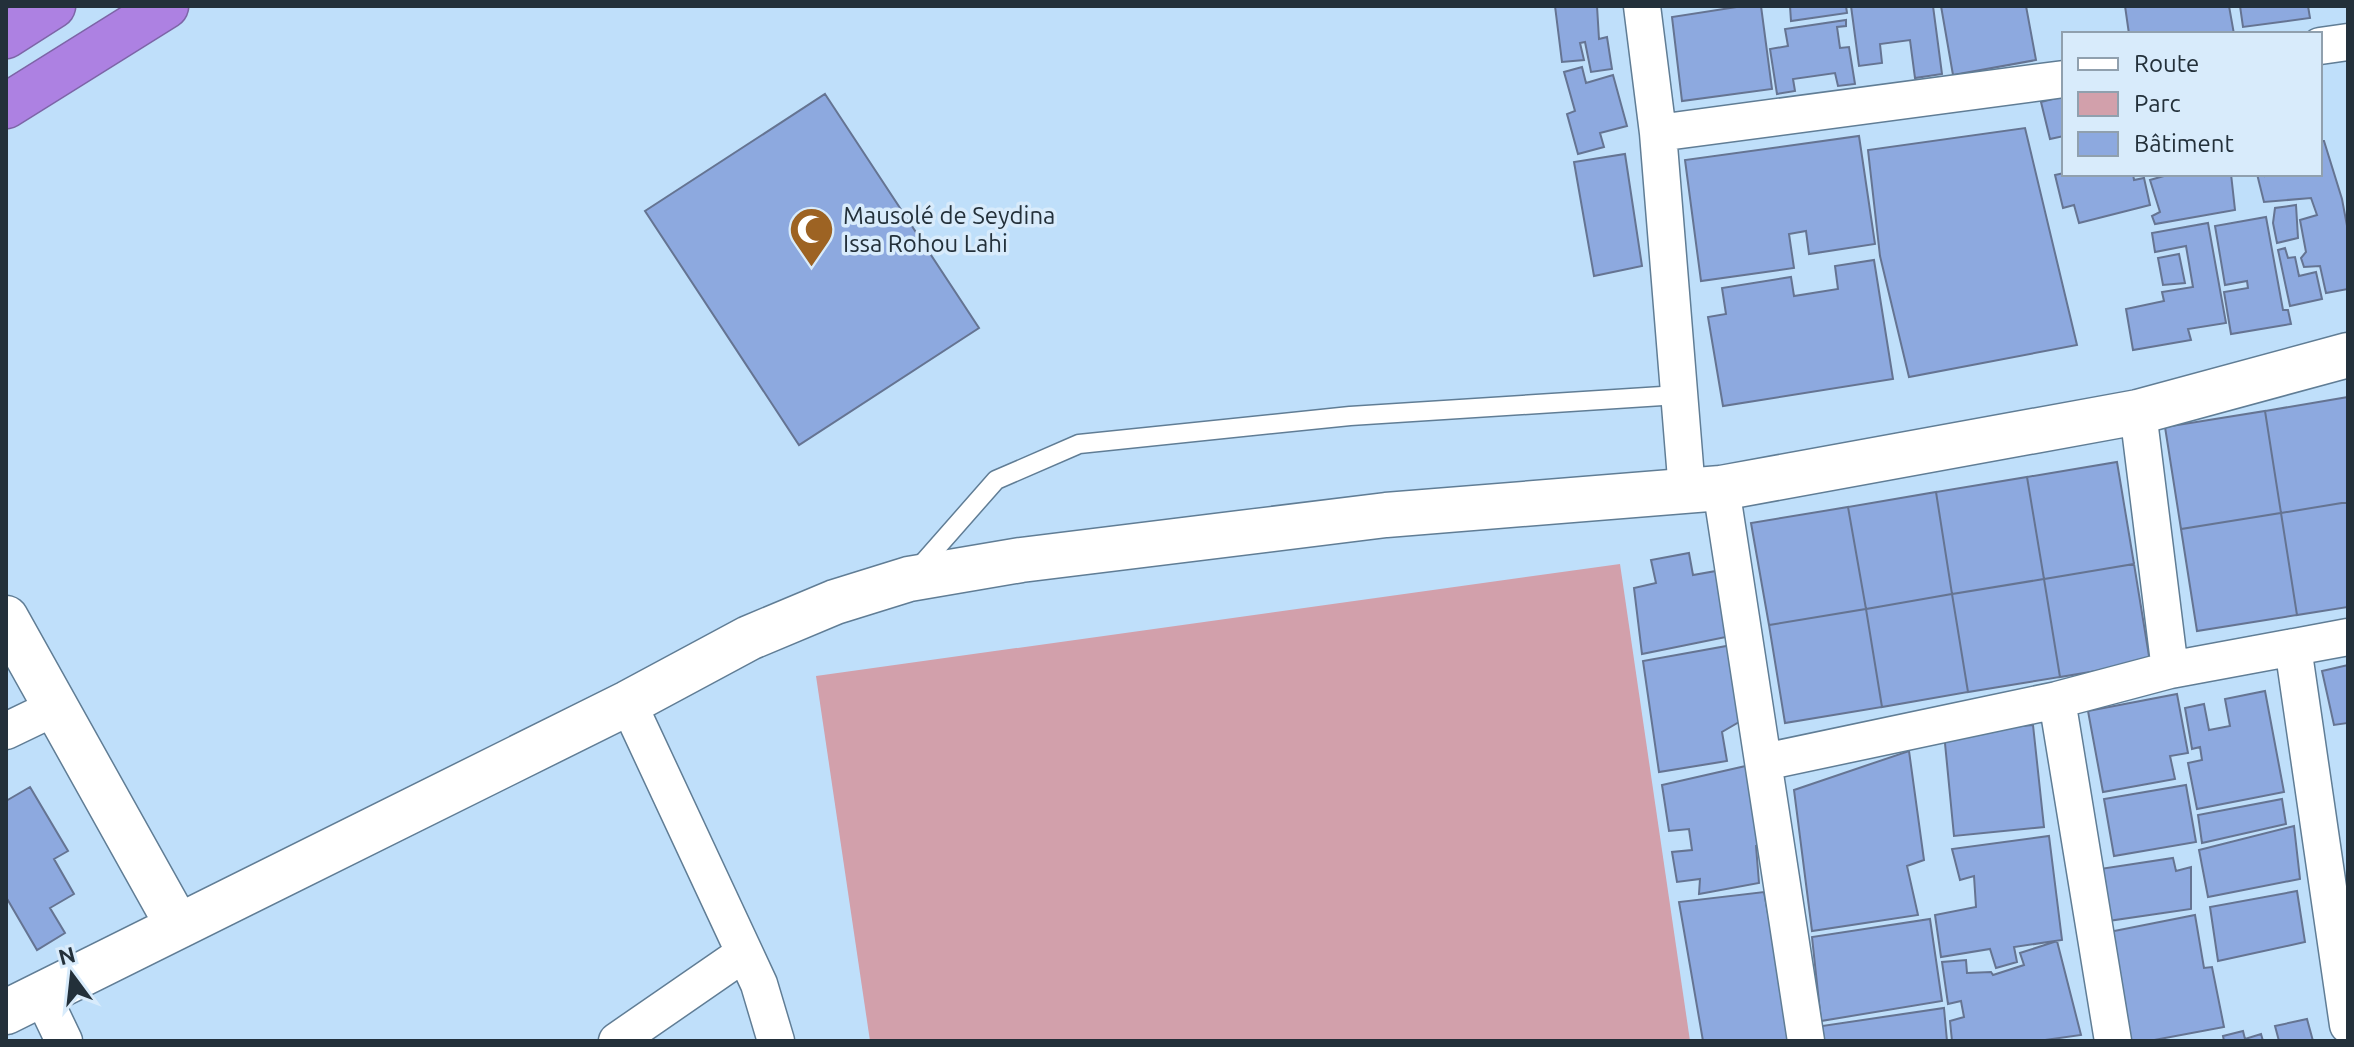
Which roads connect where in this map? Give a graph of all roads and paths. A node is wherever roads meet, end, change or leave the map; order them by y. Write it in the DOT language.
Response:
graph roads {
  1 [pos="53,6"];
  2 [pos="166,6"];
  3 [pos="1642,6"];
  4 [pos="6,36"];
  5 [pos="2348,42"];
  6 [pos="2322,46"];
  7 [pos="2062,79"];
  8 [pos="6,106"];
  9 [pos="1658,133"];
  10 [pos="2348,355"];
  11 [pos="1678,395"];
  12 [pos="2138,412"];
  13 [pos="1704,490"];
  14 [pos="909,579"];
  15 [pos="6,618"];
  16 [pos="2348,637"];
  17 [pos="2293,647"];
  18 [pos="2170,670"];
  19 [pos="2057,700"];
  20 [pos="628,703"];
  21 [pos="56,707"];
  22 [pos="6,731"];
  23 [pos="1764,762"];
  24 [pos="178,926"];
  25 [pos="743,954"];
  26 [pos="24,1004"];
  27 [pos="2348,1025"];
  28 [pos="64,1041"];
  29 [pos="617,1041"];
  30 [pos="776,1041"];
  31 [pos="1806,1041"];
  32 [pos="2113,1041"];
  1 -- 4 [label="highway"];
  2 -- 8 [label="highway"];
  3 -- 9 [label="street"];
  5 -- 6 [label="street"];
  7 -- 9 [label="street"];
  9 -- 11 [label="street"];
  10 -- 12 [label="main road"];
  11 -- 13 [label="street"];
  11 -- 14 [label="lane"];
  12 -- 13 [label="main road"];
  12 -- 18 [label="street"];
  13 -- 14 [label="main road"];
  13 -- 23 [label="street"];
  14 -- 20 [label="main road"];
  15 -- 21 [label="main road"];
  16 -- 17 [label="street"];
  17 -- 18 [label="street"];
  17 -- 27 [label="street"];
  18 -- 19 [label="street"];
  19 -- 23 [label="street"];
  19 -- 32 [label="street"];
  20 -- 24 [label="main road"];
  20 -- 25 [label="street"];
  21 -- 22 [label="street"];
  21 -- 24 [label="main road"];
  23 -- 31 [label="street"];
  24 -- 26 [label="main road"];
  25 -- 29 [label="street"];
  25 -- 30 [label="street"];
  26 -- 28 [label="street"];
}
